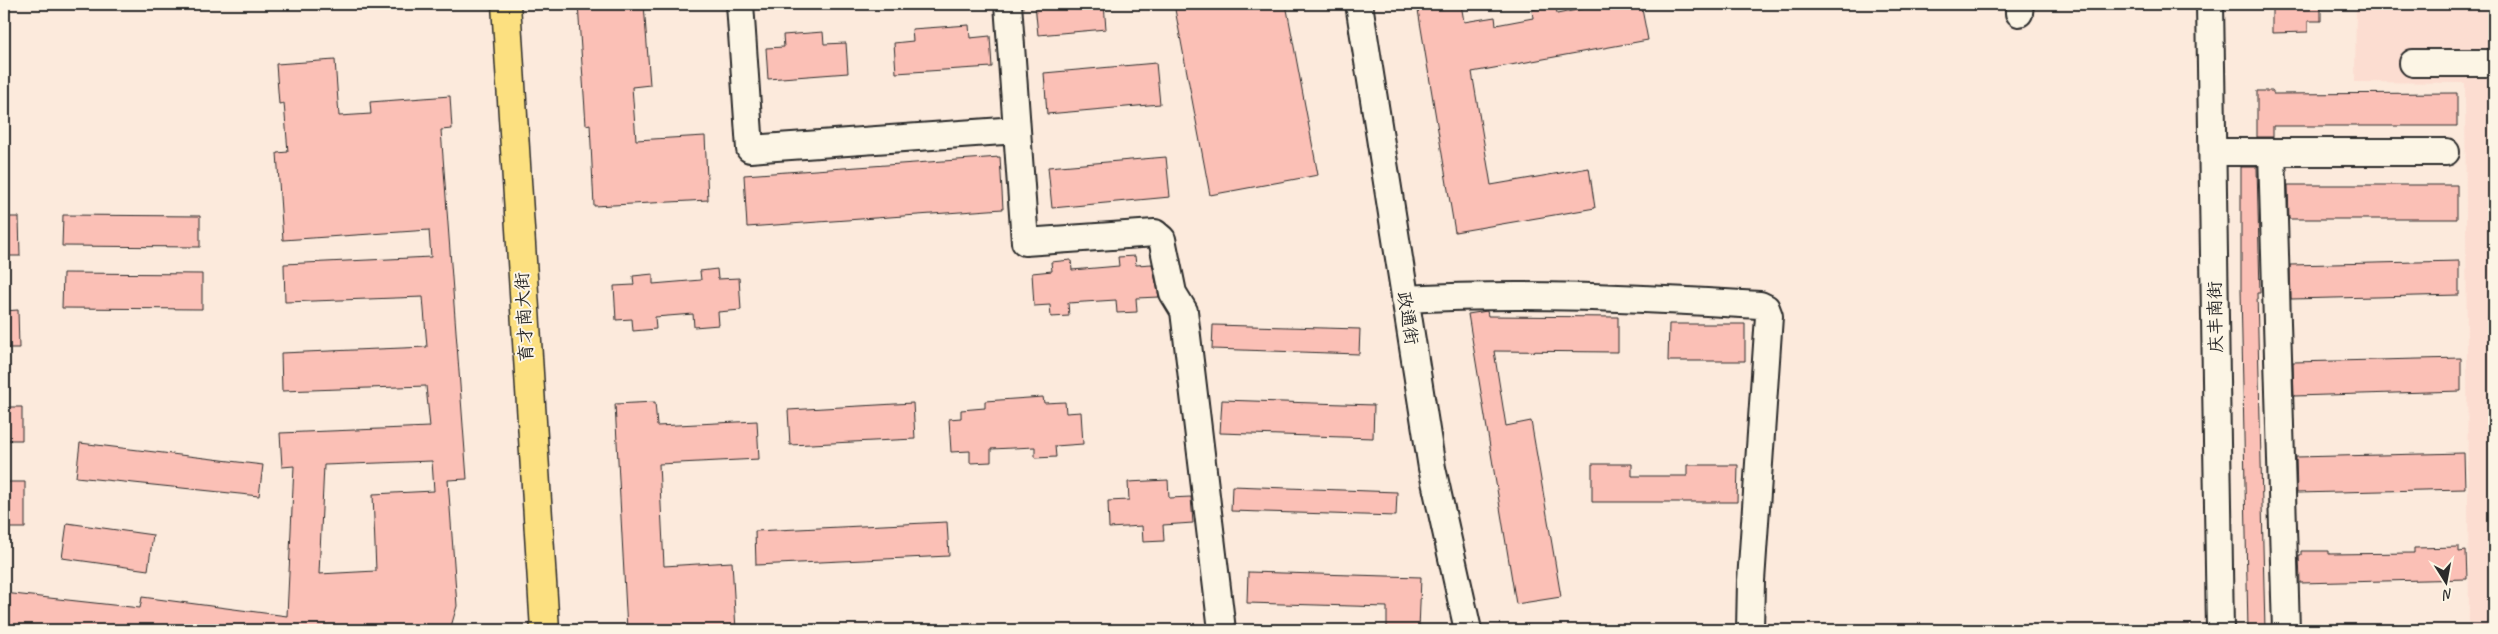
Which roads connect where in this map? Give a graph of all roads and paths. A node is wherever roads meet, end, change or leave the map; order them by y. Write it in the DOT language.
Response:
graph roads {
  1 [pos="506,4"];
  2 [pos="525,4"];
  3 [pos="740,4"];
  4 [pos="1008,4"];
  5 [pos="1359,4"];
  6 [pos="2210,4"];
  7 [pos="2413,63"];
  8 [pos="2494,63"];
  9 [pos="1017,130"];
  10 [pos="2212,152"];
  11 [pos="2272,152"];
  12 [pos="2446,152"];
  13 [pos="1406,299"];
  14 [pos="545,630"];
  15 [pos="564,630"];
  16 [pos="1222,630"];
  17 [pos="1468,630"];
  18 [pos="1750,630"];
  19 [pos="2220,630"];
  20 [pos="2286,630"];
  1 -- 14 [label="main road, 育才南大街"];
  2 -- 15 [label="main road, 育才南大街"];
  3 -- 9 [label="street"];
  4 -- 9 [label="street"];
  5 -- 13 [label="street, 政通街"];
  6 -- 10 [label="street, 庆丰南街"];
  7 -- 8 [label="street"];
  9 -- 16 [label="street"];
  10 -- 11 [label="street"];
  10 -- 19 [label="street, 庆丰南街"];
  11 -- 12 [label="street"];
  11 -- 20 [label="street"];
  13 -- 17 [label="street, 政通街"];
  13 -- 18 [label="street"];
}
